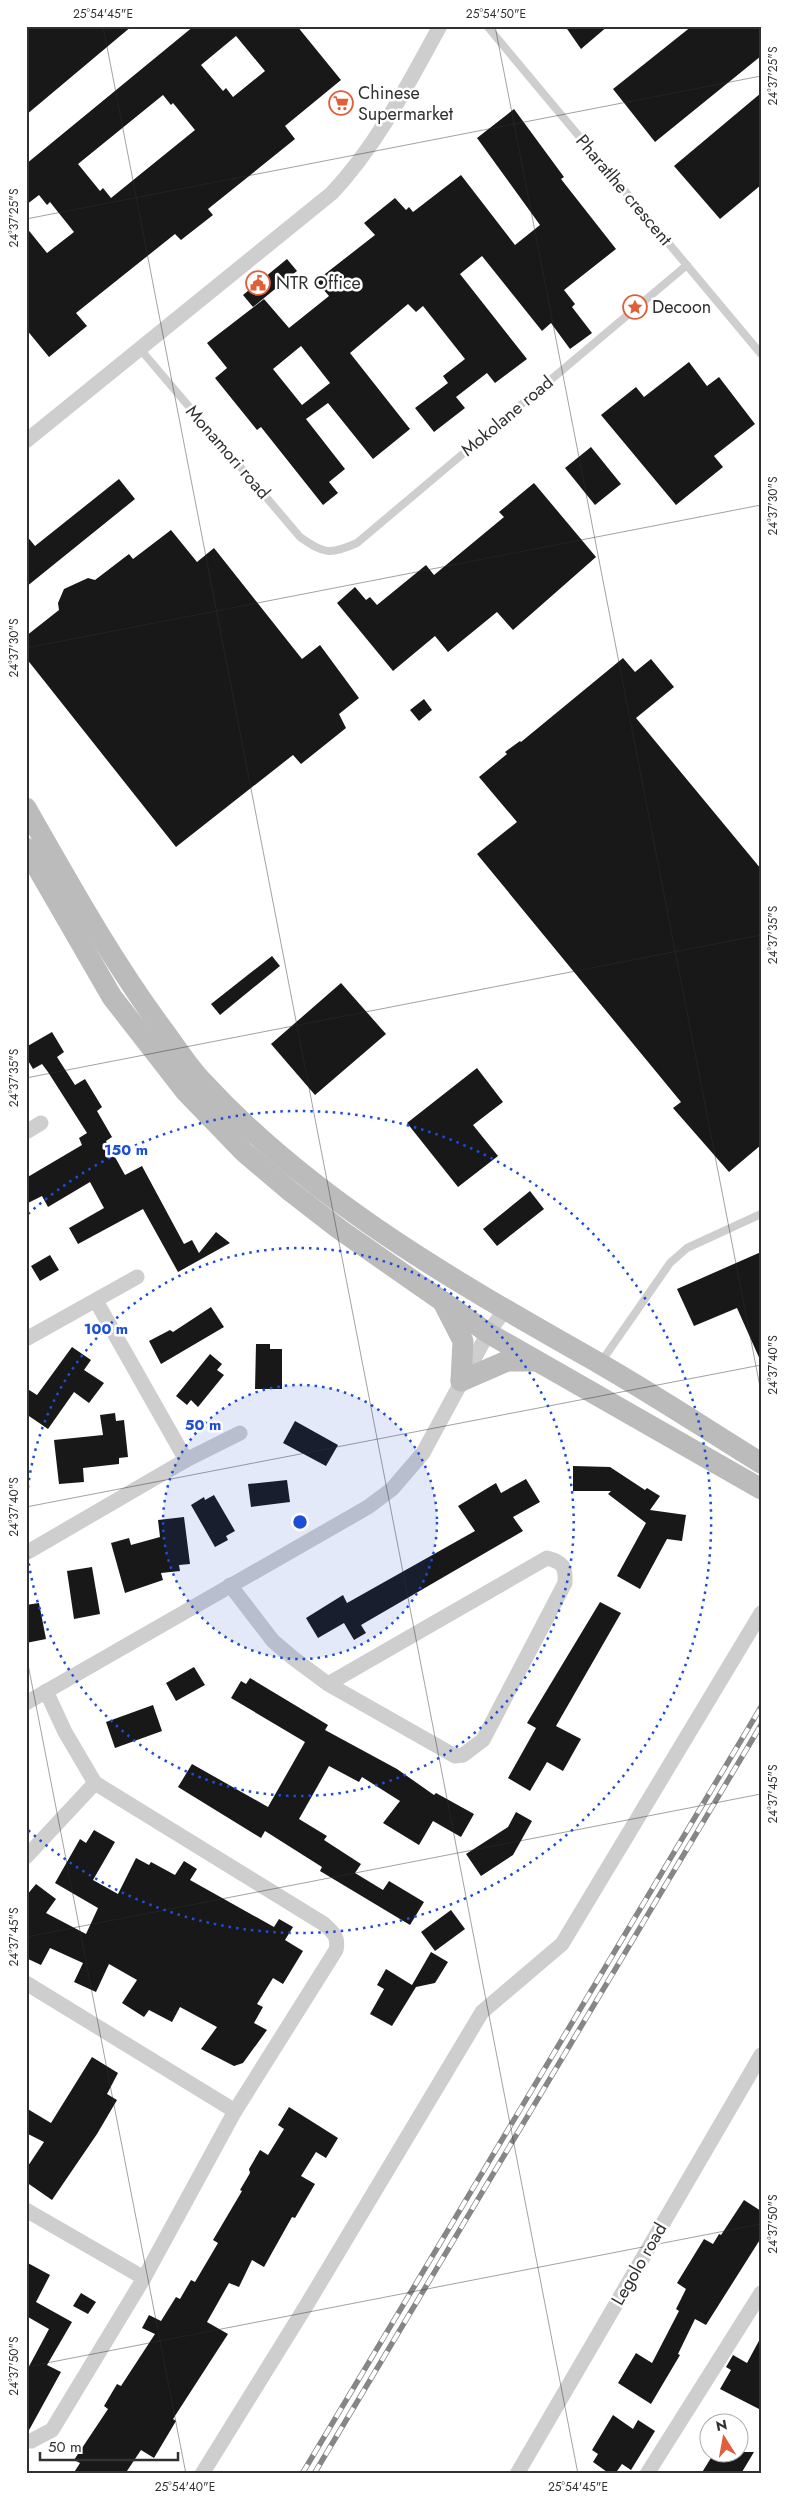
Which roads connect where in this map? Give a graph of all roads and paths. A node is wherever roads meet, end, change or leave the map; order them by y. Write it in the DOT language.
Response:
graph roads {
  1 [pos="440,26"];
  2 [pos="487,26"];
  3 [pos="687,265"];
  4 [pos="140,350"];
  5 [pos="761,354"];
  6 [pos="26,441"];
  7 [pos="320,551"];
  8 [pos="26,808"];
  9 [pos="26,848"];
  10 [pos="41,1123"];
  11 [pos="26,1132"];
  12 [pos="761,1214"];
  13 [pos="137,1277"];
  14 [pos="441,1298"];
  15 [pos="96,1301"];
  16 [pos="504,1311"];
  17 [pos="488,1333"];
  18 [pos="26,1339"];
  19 [pos="537,1362"];
  20 [pos="600,1364"];
  21 [pos="461,1381"];
  22 [pos="240,1433"];
  23 [pos="186,1460"];
  24 [pos="761,1463"];
  25 [pos="761,1489"];
  26 [pos="26,1553"];
  27 [pos="230,1585"];
  28 [pos="761,1613"];
  29 [pos="328,1684"];
  30 [pos="46,1691"];
  31 [pos="26,1703"];
  32 [pos="95,1783"];
  33 [pos="26,1857"];
  34 [pos="26,1983"];
  35 [pos="761,2055"];
  36 [pos="235,2111"];
  37 [pos="26,2210"];
  38 [pos="144,2278"];
  39 [pos="761,2293"];
  40 [pos="26,2442"];
  41 [pos="520,2473"];
  42 [pos="202,2474"];
  43 [pos="647,2474"];
  1 -- 4 [label="street"];
  2 -- 3 [label="lane, Pharatlhe crescent"];
  3 -- 5 [label="lane, Pharatlhe crescent"];
  3 -- 7 [label="lane, Mokolane road"];
  4 -- 6 [label="street"];
  4 -- 7 [label="lane, Monamori road"];
  8 -- 16 [label="main road"];
  9 -- 14 [label="main road"];
  10 -- 11 [label="street"];
  12 -- 20 [label="lane"];
  13 -- 15 [label="street"];
  14 -- 17 [label="main road"];
  14 -- 21 [label="main road"];
  15 -- 18 [label="street"];
  15 -- 23 [label="street"];
  16 -- 17 [label="street"];
  16 -- 20 [label="main road"];
  17 -- 19 [label="main road"];
  17 -- 21 [label="street"];
  19 -- 21 [label="main road"];
  19 -- 25 [label="main road"];
  20 -- 24 [label="main road"];
  21 -- 27 [label="street"];
  22 -- 23 [label="street"];
  23 -- 26 [label="street"];
  27 -- 29 [label="street"];
  27 -- 30 [label="street"];
  28 -- 42 [label="street"];
  29 -- 29 [label="street"];
  30 -- 31 [label="street"];
  30 -- 32 [label="street"];
  32 -- 33 [label="street"];
  32 -- 36 [label="street"];
  34 -- 36 [label="street"];
  35 -- 41 [label="street, Legolo road"];
  36 -- 38 [label="street"];
  37 -- 38 [label="street"];
  38 -- 40 [label="street"];
  39 -- 43 [label="street"];
}
